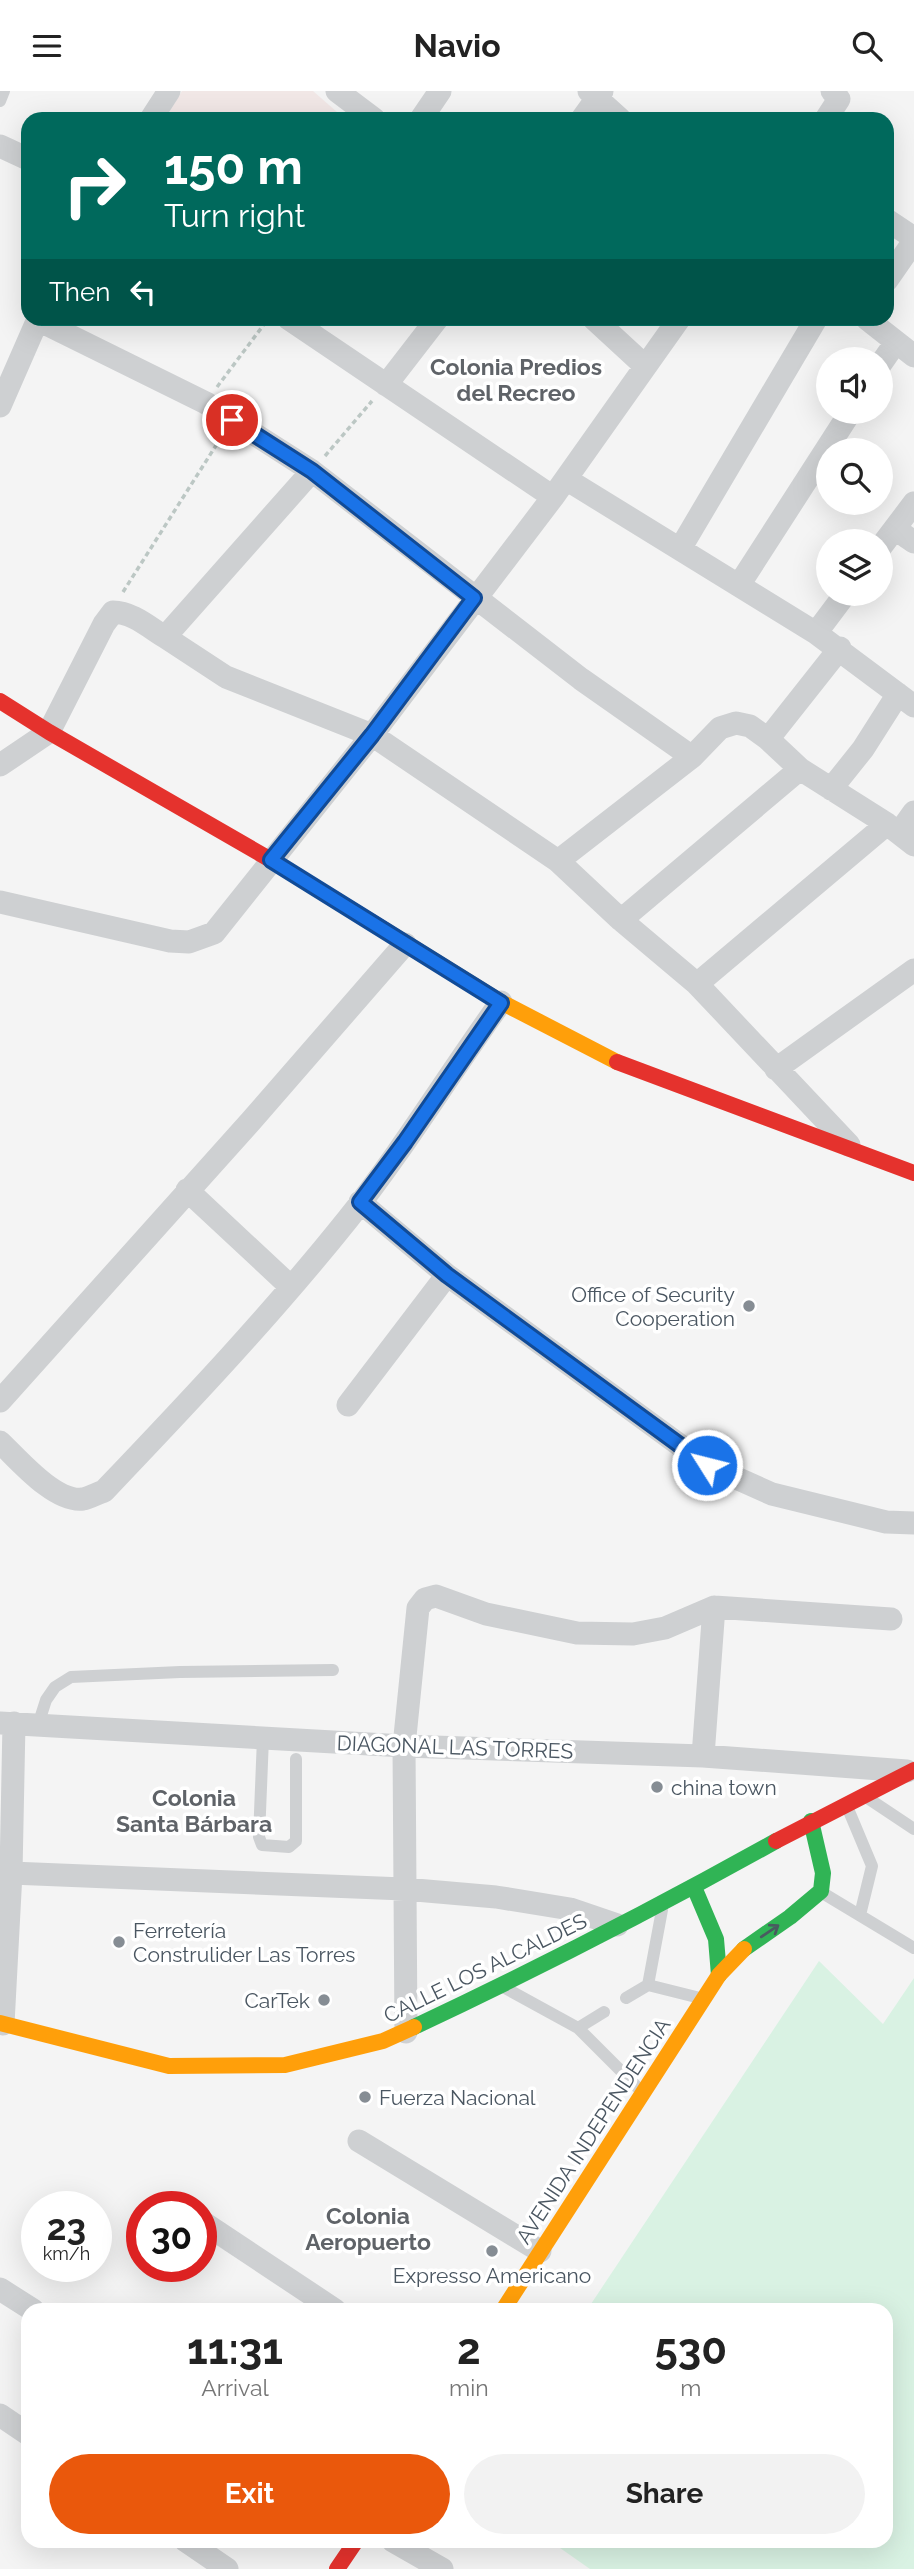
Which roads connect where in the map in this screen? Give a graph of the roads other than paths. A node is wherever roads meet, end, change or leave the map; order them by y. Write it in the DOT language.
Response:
graph roads {
  1 [pos="4,91"];
  2 [pos="169,91"];
  3 [pos="337,91"];
  4 [pos="440,91"];
  5 [pos="831,91"];
  6 [pos="596,93"];
  7 [pos="0,101"];
  8 [pos="155,112"];
  9 [pos="365,112"];
  10 [pos="426,112"];
  11 [pos="586,112"];
  12 [pos="614,112"];
  13 [pos="831,112"];
  14 [pos="0,146"];
  15 [pos="21,156"];
  16 [pos="894,225"];
  17 [pos="914,240"];
  18 [pos="894,269"];
  19 [pos="35,326"];
  20 [pos="52,326"];
  21 [pos="299,326"];
  22 [pos="432,326"];
  23 [pos="602,326"];
  24 [pos="674,326"];
  25 [pos="812,326"];
  26 [pos="876,326"];
  27 [pos="895,342"];
  28 [pos="892,347"];
  29 [pos="914,356"];
  30 [pos="645,366"];
  31 [pos="386,385"];
  32 [pos="0,406"];
  33 [pos="843,424"];
  34 [pos="312,471"];
  35 [pos="559,488"];
  36 [pos="914,503"];
  37 [pos="905,535"];
  38 [pos="680,549"];
  39 [pos="738,585"];
  40 [pos="474,598"];
  41 [pos="837,606"];
  42 [pos="817,633"];
  43 [pos="165,637"];
  44 [pos="840,648"];
  45 [pos="906,700"];
  46 [pos="0,701"];
  47 [pos="49,732"];
  48 [pos="372,735"];
  49 [pos="768,739"];
  50 [pos="692,757"];
  51 [pos="0,765"];
  52 [pos="800,769"];
  53 [pos="831,789"];
  54 [pos="914,812"];
  55 [pos="900,834"];
  56 [pos="271,860"];
  57 [pos="558,861"];
  58 [pos="0,902"];
  59 [pos="621,920"];
  60 [pos="405,944"];
  61 [pos="914,970"];
  62 [pos="697,984"];
  63 [pos="501,1003"];
  64 [pos="776,1069"];
  65 [pos="854,1150"];
  66 [pos="909,1165"];
  67 [pos="187,1190"];
  68 [pos="360,1202"];
  69 [pos="447,1275"];
  70 [pos="291,1287"];
  71 [pos="0,1401"];
  72 [pos="348,1405"];
  73 [pos="0,1442"];
  74 [pos="914,1523"];
  75 [pos="713,1607"];
  76 [pos="891,1619"];
  77 [pos="333,1670"];
  78 [pos="7,1723"];
  79 [pos="38,1725"];
  80 [pos="263,1738"];
  81 [pos="404,1746"];
  82 [pos="703,1756"];
  83 [pos="296,1759"];
  84 [pos="912,1771"];
  85 [pos="863,1795"];
  86 [pos="846,1803"];
  87 [pos="811,1821"];
  88 [pos="914,1829"];
  89 [pos="11,1873"];
  90 [pos="694,1887"];
  91 [pos="404,1889"];
  92 [pos="821,1891"];
  93 [pos="663,1902"];
  94 [pos="860,1915"];
  95 [pos="617,1925"];
  96 [pos="914,1948"];
  97 [pos="719,1975"];
  98 [pos="648,1985"];
  99 [pos="501,1986"];
  100 [pos="626,1998"];
  101 [pos="703,1999"];
  102 [pos="604,2012"];
  103 [pos="1,2023"];
  104 [pos="578,2028"];
  105 [pos="406,2032"];
  106 [pos="643,2092"];
  107 [pos="359,2141"];
  108 [pos="217,2232"];
  109 [pos="540,2251"];
  110 [pos="0,2289"];
  111 [pos="22,2303"];
  112 [pos="324,2303"];
  113 [pos="507,2303"];
  114 [pos="0,2415"];
  115 [pos="21,2429"];
  116 [pos="196,2548"];
  117 [pos="351,2548"];
  118 [pos="405,2548"];
  119 [pos="227,2569"];
  120 [pos="337,2569"];
  121 [pos="442,2569"];
  1 -- 7 [label="lane"];
  2 -- 8 [label="street"];
  3 -- 9 [label="street"];
  4 -- 10 [label="street"];
  5 -- 13 [label="street"];
  6 -- 11 [label="street"];
  6 -- 12 [label="street"];
  14 -- 15 [label="street"];
  16 -- 17 [label="street"];
  17 -- 18 [label="street"];
  19 -- 32 [label="street"];
  20 -- 34 [label="street"];
  21 -- 31 [label="street"];
  22 -- 31 [label="street"];
  23 -- 30 [label="street"];
  24 -- 30 [label="street"];
  25 -- 38 [label="street"];
  26 -- 27 [label="street"];
  27 -- 28 [label="street"];
  27 -- 29 [label="street"];
  30 -- 35 [label="street"];
  31 -- 35 [label="street"];
  33 -- 39 [label="street"];
  34 -- 40 [label="street"];
  34 -- 43 [label="street"];
  35 -- 38 [label="street"];
  35 -- 40 [label="street"];
  36 -- 37 [label="street"];
  38 -- 39 [label="street"];
  39 -- 42 [label="street"];
  40 -- 48 [label="street"];
  40 -- 50 [label="street"];
  41 -- 42 [label="street"];
  42 -- 44 [label="street"];
  43 -- 47 [label="street"];
  43 -- 48 [label="street"];
  44 -- 45 [label="street"];
  44 -- 49 [label="street"];
  45 -- 53 [label="street"];
  46 -- 47 [label="street"];
  47 -- 51 [label="street"];
  47 -- 56 [label="street"];
  48 -- 56 [label="street"];
  48 -- 57 [label="street"];
  49 -- 50 [label="street"];
  49 -- 52 [label="street"];
  50 -- 57 [label="street"];
  52 -- 53 [label="street"];
  52 -- 59 [label="street"];
  53 -- 55 [label="street"];
  54 -- 55 [label="street"];
  55 -- 62 [label="street"];
  56 -- 58 [label="street"];
  56 -- 60 [label="street"];
  57 -- 59 [label="street"];
  59 -- 62 [label="street"];
  60 -- 63 [label="street"];
  60 -- 67 [label="street"];
  61 -- 64 [label="street"];
  62 -- 64 [label="street"];
  63 -- 65 [label="street"];
  63 -- 68 [label="street"];
  64 -- 65 [label="street"];
  65 -- 66 [label="street"];
  67 -- 70 [label="street"];
  67 -- 71 [label="street"];
  68 -- 69 [label="street"];
  68 -- 70 [label="street"];
  69 -- 72 [label="street"];
  69 -- 74 [label="street"];
  70 -- 73 [label="street"];
  75 -- 76 [label="street"];
  75 -- 81 [label="street"];
  75 -- 82 [label="street"];
  77 -- 79 [label="lane"];
  78 -- 79 [label="street, DIAGONAL LAS TORRES"];
  78 -- 89 [label="street"];
  79 -- 80 [label="street, DIAGONAL LAS TORRES"];
  80 -- 81 [label="street, DIAGONAL LAS TORRES"];
  80 -- 83 [label="lane"];
  81 -- 82 [label="street, DIAGONAL LAS TORRES"];
  81 -- 91 [label="street"];
  82 -- 84 [label="street, DIAGONAL LAS TORRES"];
  84 -- 85 [label="street, CALLE LOS ALCALDES"];
  85 -- 86 [label="street, CALLE LOS ALCALDES"];
  85 -- 88 [label="lane"];
  86 -- 87 [label="street, CALLE LOS ALCALDES"];
  86 -- 94 [label="lane"];
  87 -- 90 [label="street, CALLE LOS ALCALDES"];
  87 -- 92 [label="street"];
  89 -- 91 [label="street"];
  89 -- 103 [label="street"];
  90 -- 93 [label="street, CALLE LOS ALCALDES"];
  90 -- 97 [label="street"];
  91 -- 95 [label="street"];
  91 -- 105 [label="street"];
  92 -- 94 [label="lane"];
  97 -- 92 [label="street, AVENIDA INDEPENDENCIA, one-way"];
  93 -- 95 [label="street, CALLE LOS ALCALDES"];
  93 -- 98 [label="lane"];
  94 -- 96 [label="lane"];
  95 -- 99 [label="street, CALLE LOS ALCALDES"];
  97 -- 101 [label="street, AVENIDA INDEPENDENCIA"];
  98 -- 100 [label="lane"];
  98 -- 101 [label="lane"];
  99 -- 104 [label="lane"];
  99 -- 105 [label="street, CALLE LOS ALCALDES"];
  101 -- 106 [label="street, AVENIDA INDEPENDENCIA"];
  102 -- 104 [label="lane"];
  103 -- 105 [label="street, CALLE LOS ALCALDES"];
  104 -- 106 [label="lane"];
  106 -- 109 [label="street, AVENIDA INDEPENDENCIA"];
  107 -- 109 [label="street"];
  108 -- 112 [label="street"];
  109 -- 113 [label="street, AVENIDA INDEPENDENCIA"];
  110 -- 111 [label="street"];
  114 -- 115 [label="street"];
  116 -- 119 [label="street"];
  117 -- 120 [label="street"];
  118 -- 121 [label="street"];
}
